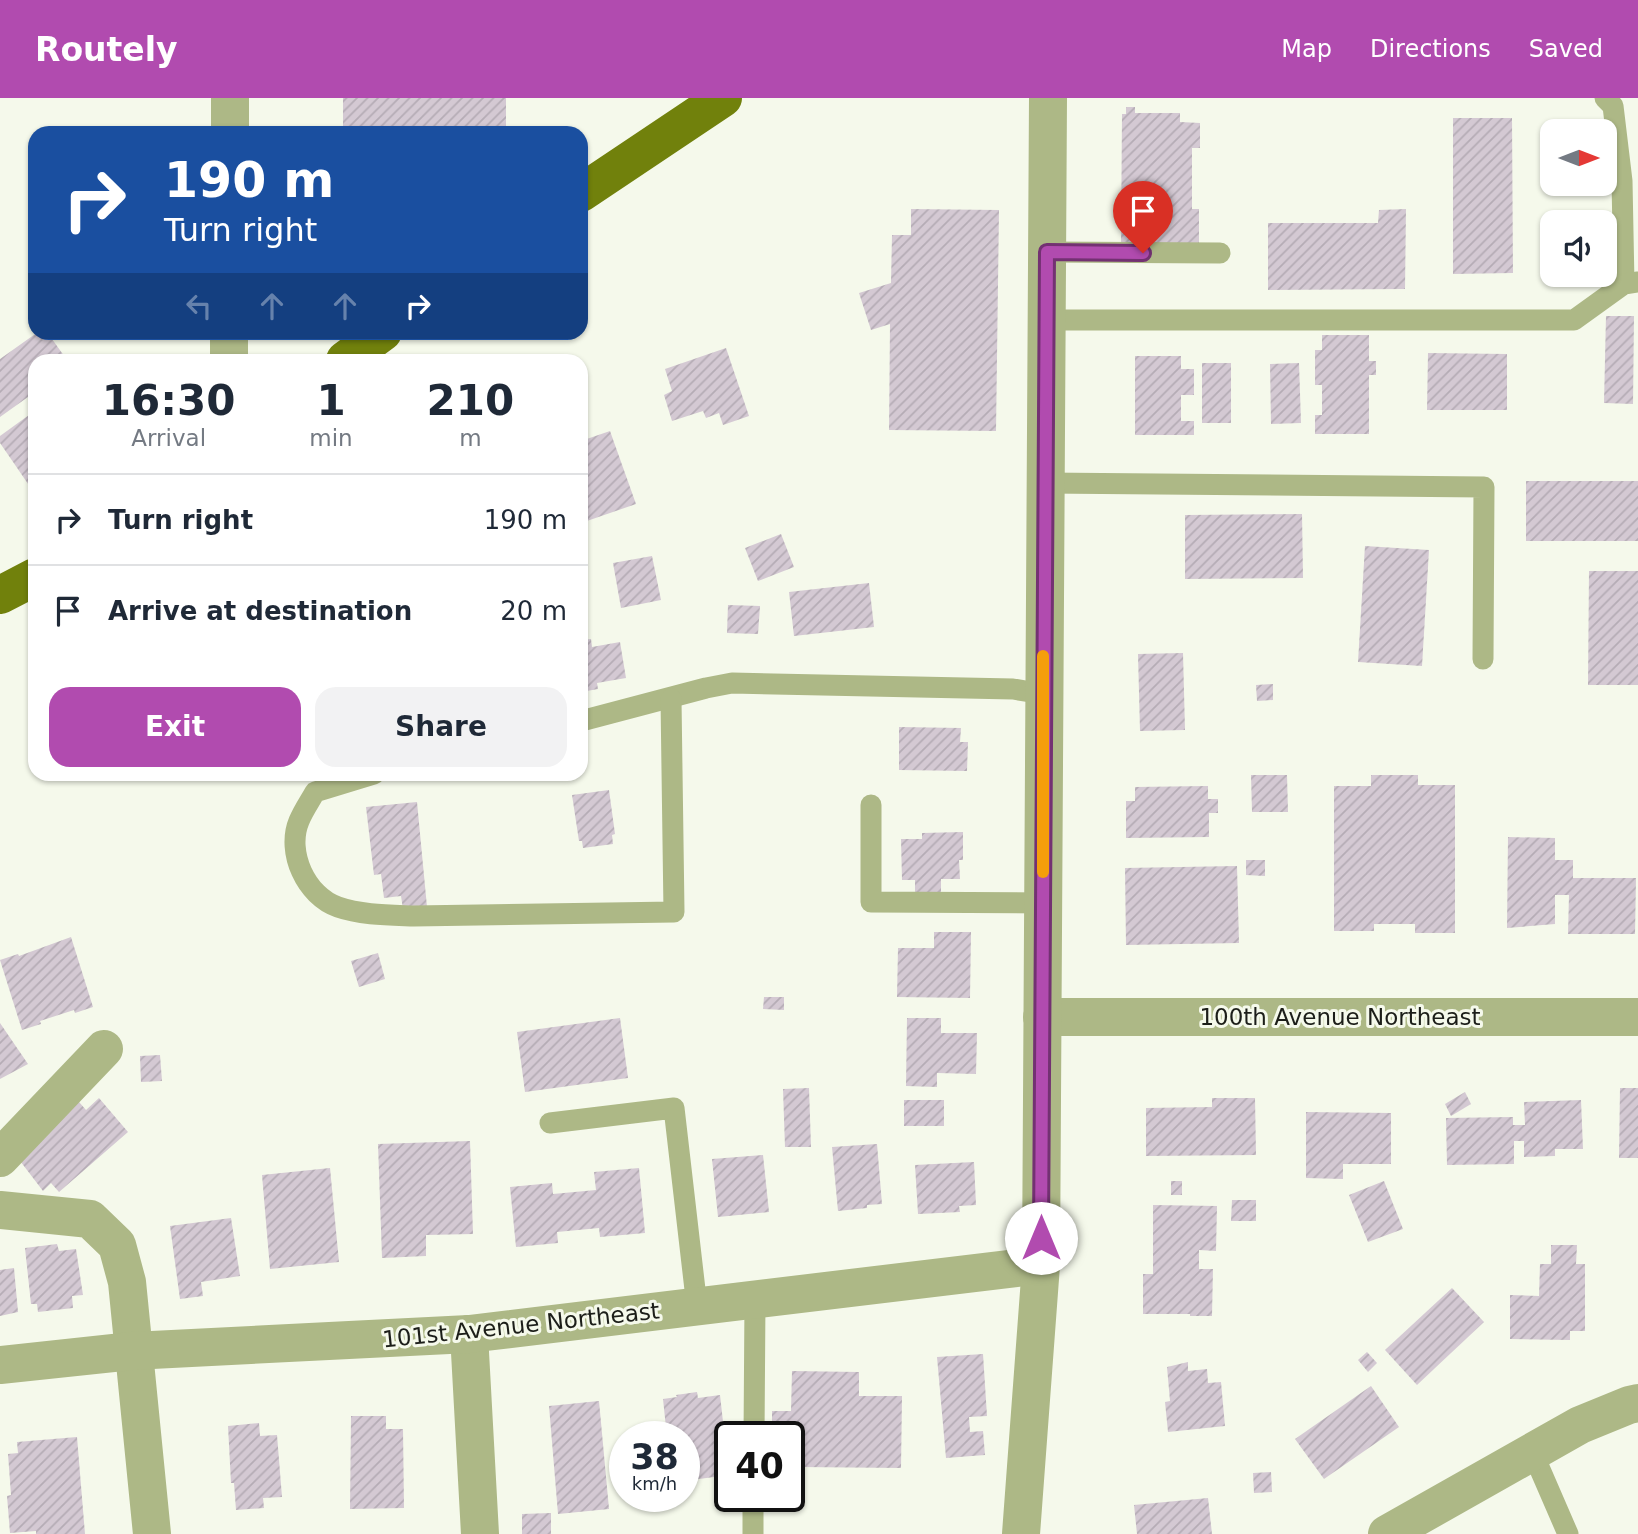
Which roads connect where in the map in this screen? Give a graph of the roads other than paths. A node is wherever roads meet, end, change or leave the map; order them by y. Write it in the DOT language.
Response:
graph roads {
  1 [pos="230,98"];
  2 [pos="723,98"];
  3 [pos="1048,98"];
  4 [pos="1605,98"];
  5 [pos="230,126"];
  6 [pos="588,188"];
  7 [pos="1047,252"];
  8 [pos="1220,253"];
  9 [pos="1631,283"];
  10 [pos="1047,320"];
  11 [pos="372,340"];
  12 [pos="353,354"];
  13 [pos="1045,483"];
  14 [pos="28,581"];
  15 [pos="0,595"];
  16 [pos="1483,659"];
  17 [pos="1042,694"];
  18 [pos="671,699"];
  19 [pos="588,719"];
  20 [pos="351,781"];
  21 [pos="871,805"];
  22 [pos="1043,903"];
  23 [pos="1042,1017"];
  24 [pos="1638,1017"];
  25 [pos="103,1049"];
  26 [pos="550,1123"];
  27 [pos="0,1158"];
  28 [pos="0,1210"];
  29 [pos="1041,1265"];
  30 [pos="755,1300"];
  31 [pos="697,1307"];
  32 [pos="469,1334"];
  33 [pos="132,1352"];
  34 [pos="0,1365"];
  35 [pos="1638,1403"];
  36 [pos="754,1421"];
  37 [pos="1532,1451"];
  38 [pos="753,1512"];
  39 [pos="152,1534"];
  40 [pos="480,1534"];
  41 [pos="753,1534"];
  42 [pos="1021,1534"];
  43 [pos="1387,1534"];
  44 [pos="1569,1534"];
  1 -- 5 [label="street"];
  2 -- 6 [label="main road"];
  3 -- 7 [label="street"];
  4 -- 9 [label="lane"];
  7 -- 8 [label="lane"];
  7 -- 10 [label="street"];
  9 -- 10 [label="lane"];
  10 -- 13 [label="street"];
  11 -- 12 [label="main road"];
  13 -- 16 [label="lane"];
  13 -- 17 [label="street"];
  14 -- 15 [label="main road"];
  17 -- 18 [label="lane"];
  17 -- 22 [label="street"];
  18 -- 19 [label="lane"];
  18 -- 20 [label="lane"];
  21 -- 22 [label="lane"];
  22 -- 23 [label="street"];
  23 -- 24 [label="street, 100th Avenue Northeast"];
  23 -- 29 [label="street"];
  25 -- 27 [label="street"];
  26 -- 31 [label="lane"];
  28 -- 33 [label="street"];
  29 -- 30 [label="street, 101st Avenue Northeast"];
  29 -- 42 [label="street"];
  30 -- 31 [label="street, 101st Avenue Northeast"];
  30 -- 36 [label="lane"];
  31 -- 32 [label="street, 101st Avenue Northeast"];
  32 -- 33 [label="street, 101st Avenue Northeast"];
  32 -- 40 [label="street"];
  33 -- 34 [label="street, 101st Avenue Northeast"];
  33 -- 39 [label="street"];
  35 -- 37 [label="street"];
  37 -- 43 [label="street"];
  37 -- 44 [label="lane"];
  38 -- 41 [label="lane"];
}
